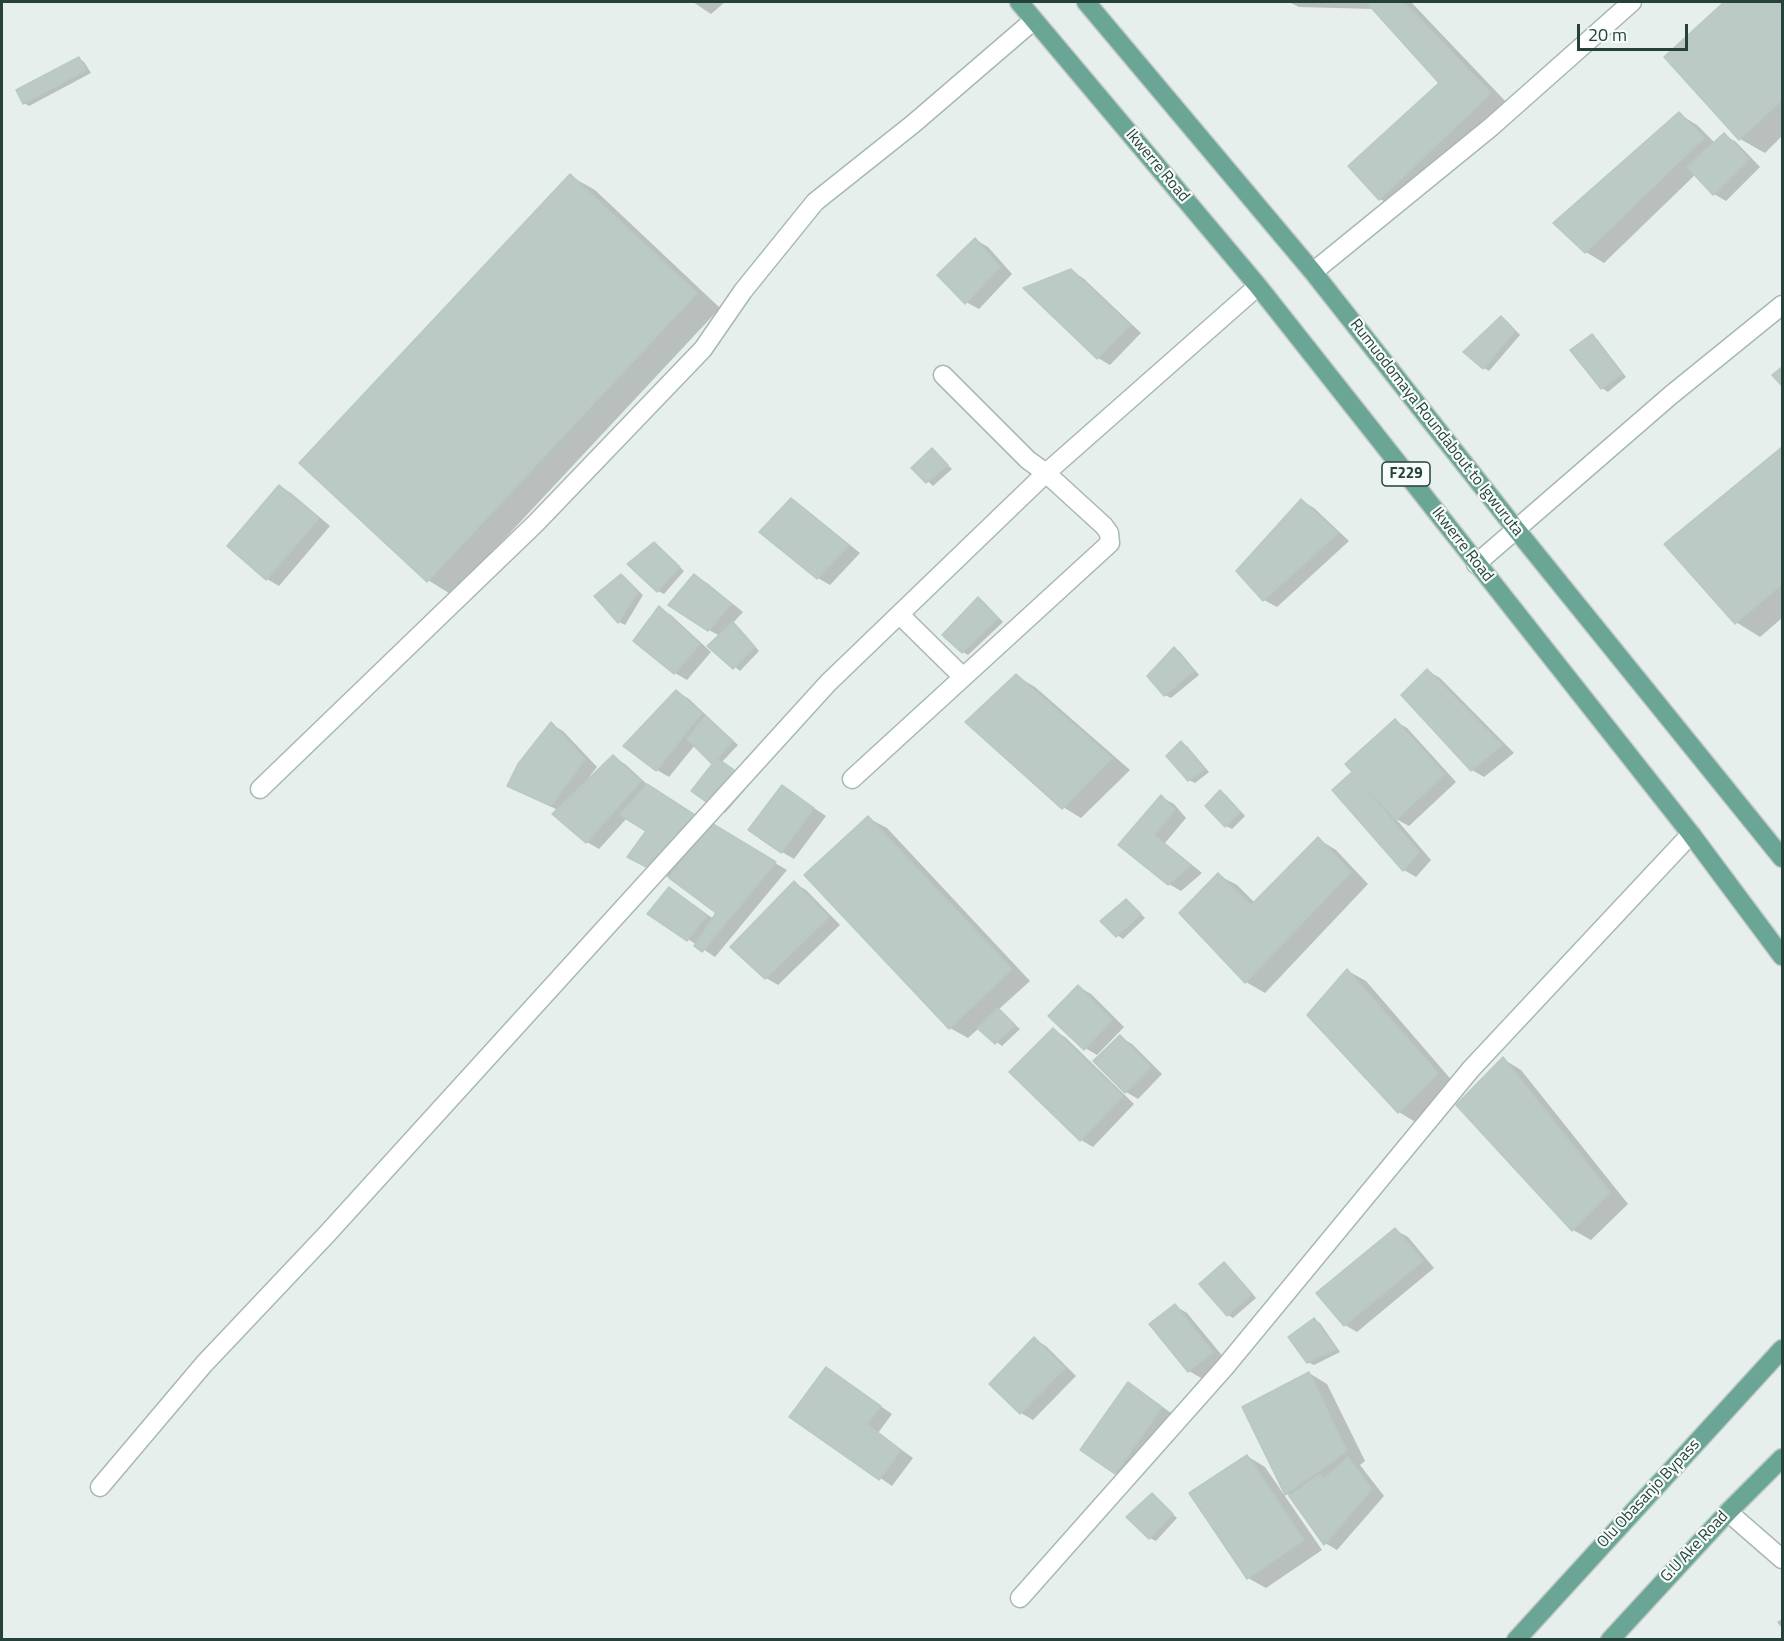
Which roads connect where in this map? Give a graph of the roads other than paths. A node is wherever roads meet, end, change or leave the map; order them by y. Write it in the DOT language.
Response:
graph roads {
  1 [pos="1019,2"];
  2 [pos="1086,2"];
  3 [pos="1632,2"];
  4 [pos="1034,20"];
  5 [pos="1312,272"];
  6 [pos="1258,286"];
  7 [pos="1782,305"];
  8 [pos="943,375"];
  9 [pos="1046,473"];
  10 [pos="1515,528"];
  11 [pos="1476,564"];
  12 [pos="900,615"];
  13 [pos="963,677"];
  14 [pos="852,779"];
  15 [pos="260,789"];
  16 [pos="1691,834"];
  17 [pos="1782,858"];
  18 [pos="1782,956"];
  19 [pos="1782,1349"];
  20 [pos="1782,1458"];
  21 [pos="100,1487"];
  22 [pos="1728,1512"];
  23 [pos="1782,1559"];
  24 [pos="1020,1598"];
  25 [pos="1516,1640"];
  26 [pos="1610,1640"];
  1 -- 4 [label="main road, Ikwerre Road / F229"];
  2 -- 5 [label="main road, Rumuodomaya Roundabout to Igwuruta"];
  3 -- 5 [label="street"];
  4 -- 6 [label="main road, Ikwerre Road / F229"];
  4 -- 15 [label="street"];
  5 -- 10 [label="main road, Rumuodomaya Roundabout to Igwuruta"];
  6 -- 9 [label="street"];
  6 -- 11 [label="main road, Ikwerre Road / F229"];
  7 -- 10 [label="street"];
  8 -- 9 [label="street"];
  9 -- 12 [label="street"];
  9 -- 13 [label="street"];
  10 -- 11 [label="street"];
  10 -- 17 [label="main road, Rumuodomaya Roundabout to Igwuruta"];
  11 -- 16 [label="main road, Ikwerre Road / F229"];
  12 -- 13 [label="street"];
  12 -- 21 [label="street"];
  13 -- 14 [label="street"];
  16 -- 18 [label="main road, Ikwerre Road / F229"];
  16 -- 24 [label="street"];
  19 -- 25 [label="main road, Olu Obasanjo Bypass"];
  20 -- 22 [label="main road, G.U Ake Road"];
  22 -- 23 [label="street"];
  22 -- 26 [label="main road, G.U Ake Road"];
}
